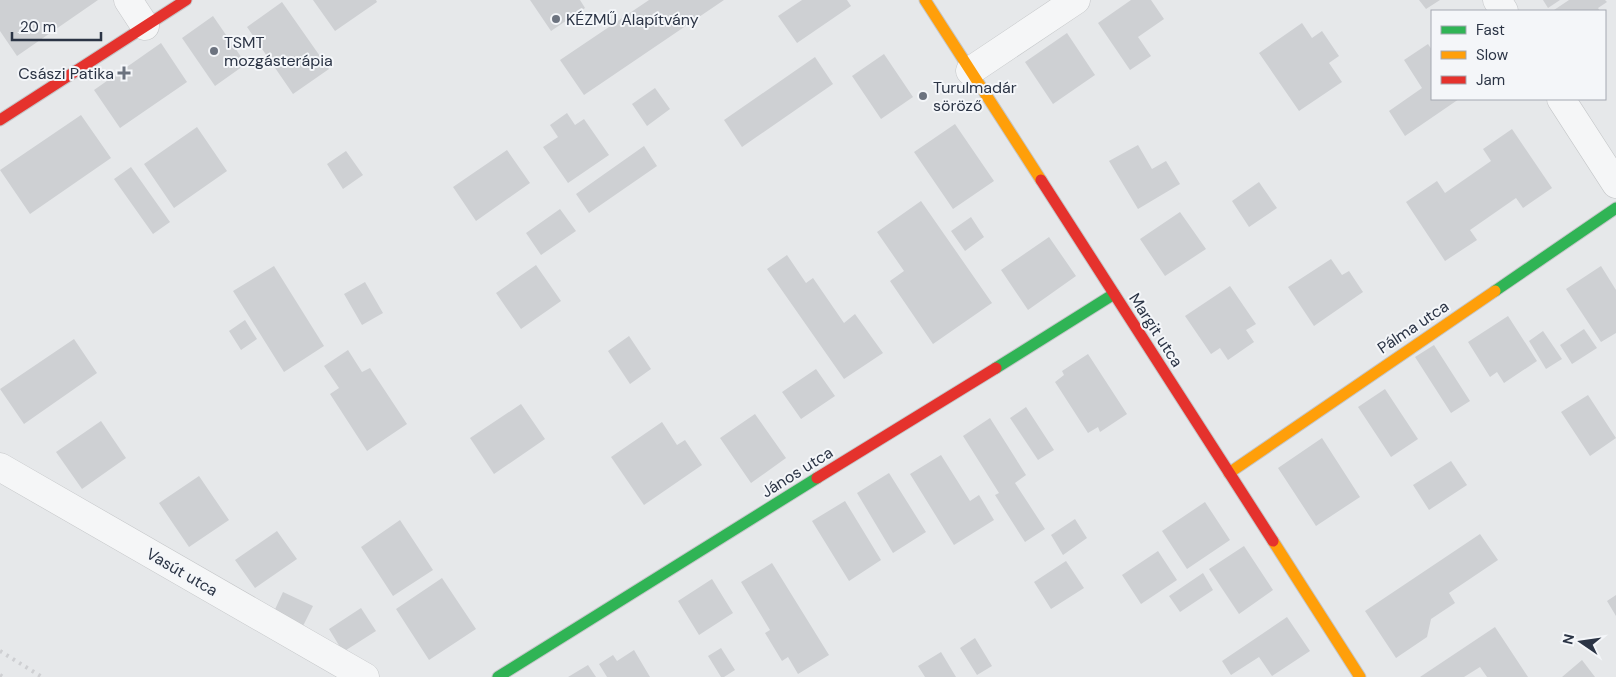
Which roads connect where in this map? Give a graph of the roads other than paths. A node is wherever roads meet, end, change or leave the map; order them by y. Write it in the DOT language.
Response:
graph roads {
  1 [pos="128,0"];
  2 [pos="186,0"];
  3 [pos="925,0"];
  4 [pos="1076,0"];
  5 [pos="145,26"];
  6 [pos="970,71"];
  7 [pos="1562,100"];
  8 [pos="0,120"];
  9 [pos="1616,184"];
  10 [pos="1616,208"];
  11 [pos="1114,294"];
  12 [pos="0,467"];
  13 [pos="1228,473"];
  14 [pos="365,677"];
  15 [pos="498,677"];
  16 [pos="1360,677"];
  1 -- 5 [label="street"];
  2 -- 5 [label="street"];
  3 -- 6 [label="street, Margit utca"];
  4 -- 6 [label="street"];
  5 -- 8 [label="street"];
  6 -- 11 [label="street, Margit utca"];
  7 -- 9 [label="street"];
  10 -- 13 [label="street, Pálma utca"];
  11 -- 13 [label="street, Margit utca"];
  11 -- 15 [label="street, János utca"];
  12 -- 14 [label="street, Vasút utca"];
  13 -- 16 [label="street, Margit utca"];
}
